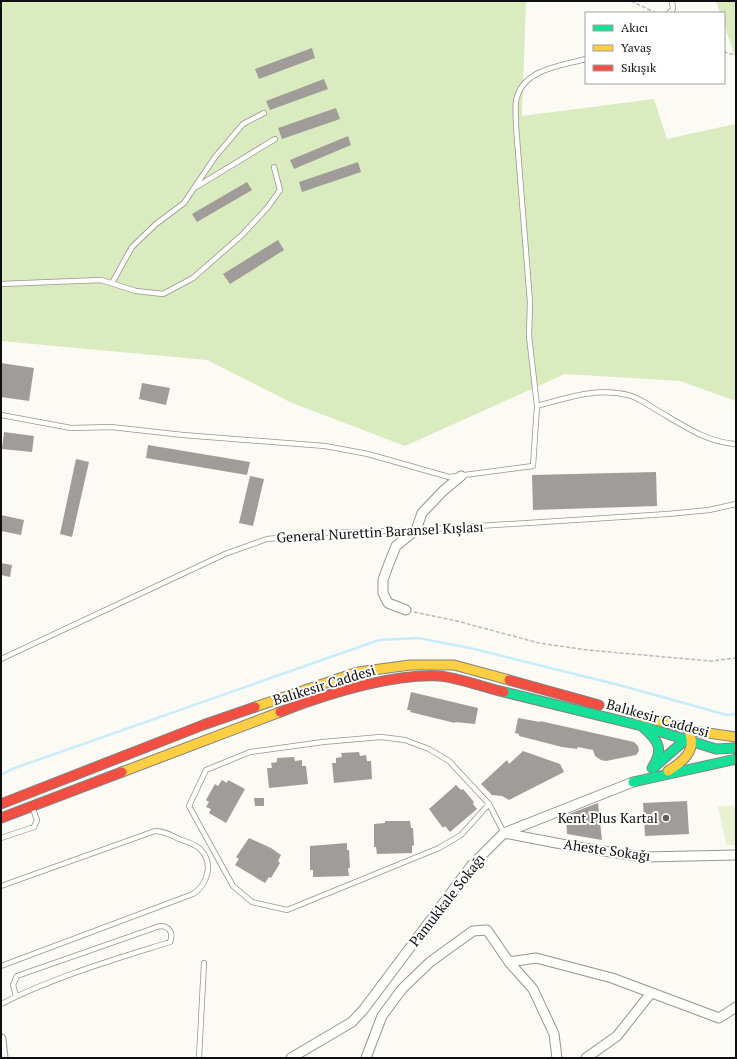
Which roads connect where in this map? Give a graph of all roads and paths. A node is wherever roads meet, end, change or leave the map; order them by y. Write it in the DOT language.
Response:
graph roads {
  1 [pos="631,1"];
  2 [pos="672,1"];
  3 [pos="654,12"];
  4 [pos="670,12"];
  5 [pos="725,52"];
  6 [pos="736,54"];
  7 [pos="585,59"];
  8 [pos="264,113"];
  9 [pos="275,139"];
  10 [pos="274,167"];
  11 [pos="194,188"];
  12 [pos="1,284"];
  13 [pos="112,284"];
  14 [pos="537,406"];
  15 [pos="1,415"];
  16 [pos="736,444"];
  17 [pos="461,476"];
  18 [pos="736,504"];
  19 [pos="416,530"];
  20 [pos="406,610"];
  21 [pos="736,658"];
  22 [pos="1,659"];
  23 [pos="605,706"];
  24 [pos="627,712"];
  25 [pos="642,726"];
  26 [pos="685,728"];
  27 [pos="736,737"];
  28 [pos="689,739"];
  29 [pos="736,741"];
  30 [pos="736,748"];
  31 [pos="736,759"];
  32 [pos="652,768"];
  33 [pos="660,775"];
  34 [pos="633,782"];
  35 [pos="1,804"];
  36 [pos="489,804"];
  37 [pos="32,806"];
  38 [pos="1,818"];
  39 [pos="504,833"];
  40 [pos="1,838"];
  41 [pos="736,855"];
  42 [pos="1,886"];
  43 [pos="509,962"];
  44 [pos="204,963"];
  45 [pos="1,966"];
  46 [pos="651,993"];
  47 [pos="16,996"];
  48 [pos="1,1004"];
  49 [pos="736,1007"];
  50 [pos="1,1039"];
  51 [pos="3,1058"];
  52 [pos="199,1058"];
  53 [pos="291,1058"];
  54 [pos="366,1058"];
  55 [pos="557,1058"];
  56 [pos="586,1058"];
  1 -- 3 [label="path"];
  2 -- 4 [label="lane"];
  5 -- 6 [label="path"];
  7 -- 14 [label="lane"];
  8 -- 11 [label="lane"];
  9 -- 11 [label="lane"];
  10 -- 13 [label="lane"];
  11 -- 13 [label="lane"];
  12 -- 13 [label="lane"];
  14 -- 16 [label="lane"];
  14 -- 17 [label="lane"];
  15 -- 17 [label="lane"];
  17 -- 19 [label="street"];
  18 -- 19 [label="lane, General Nurettin Baransel Kışlası"];
  19 -- 20 [label="street"];
  19 -- 22 [label="lane, General Nurettin Baransel Kışlası"];
  20 -- 21 [label="path"];
  23 -- 35 [label="main road, Balıkesir Caddesi"];
  24 -- 26 [label="main road, Balıkesir Caddesi"];
  25 -- 28 [label="main road, Balıkesir Caddesi"];
  25 -- 32 [label="main road"];
  25 -- 37 [label="main road, Balıkesir Caddesi"];
  26 -- 27 [label="main road, Balıkesir Caddesi"];
  26 -- 28 [label="main road"];
  28 -- 29 [label="main road"];
  28 -- 30 [label="main road, Balıkesir Caddesi"];
  28 -- 32 [label="main road"];
  28 -- 33 [label="main road"];
  31 -- 33 [label="main road"];
  32 -- 34 [label="main road"];
  33 -- 34 [label="main road"];
  34 -- 39 [label="street, Pamukkale Sokağı"];
  36 -- 36 [label="lane"];
  36 -- 39 [label="lane"];
  37 -- 38 [label="main road, Balıkesir Caddesi"];
  37 -- 40 [label="lane"];
  39 -- 41 [label="street, Aheste Sokağı"];
  39 -- 53 [label="street, Pamukkale Sokağı"];
  42 -- 45 [label="lane"];
  43 -- 46 [label="street"];
  43 -- 54 [label="street"];
  43 -- 55 [label="street"];
  44 -- 52 [label="lane"];
  46 -- 49 [label="street"];
  46 -- 56 [label="street"];
  47 -- 47 [label="lane"];
  47 -- 48 [label="lane"];
  50 -- 51 [label="street"];
}
